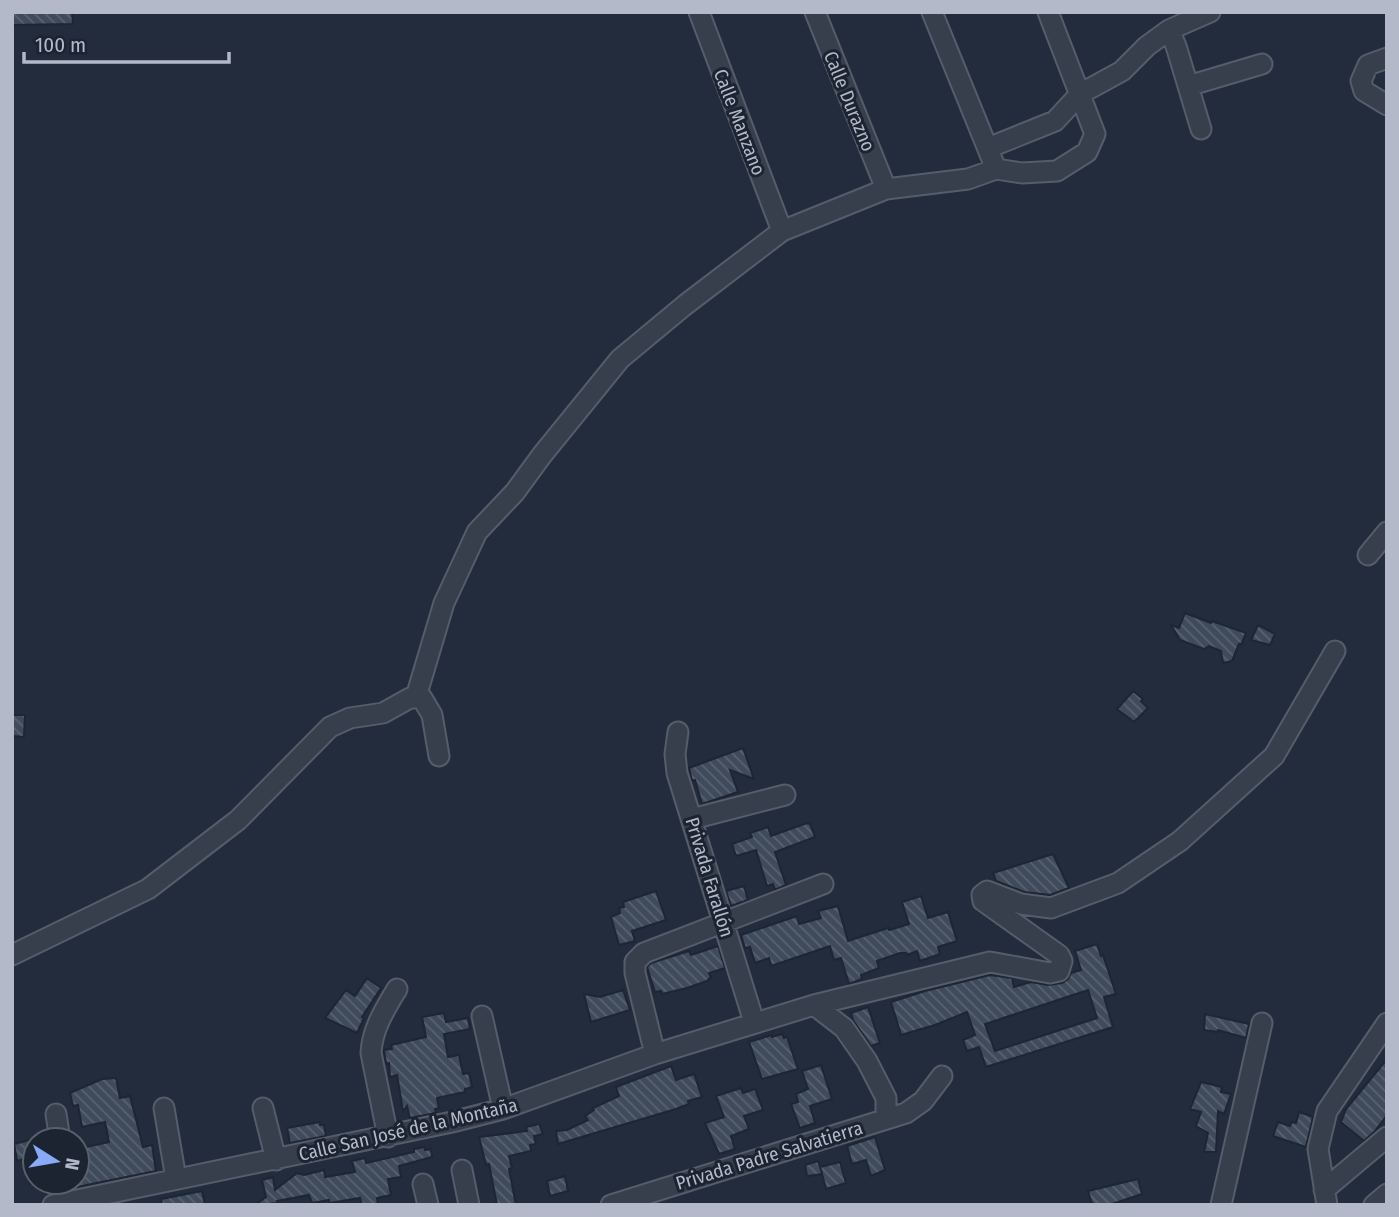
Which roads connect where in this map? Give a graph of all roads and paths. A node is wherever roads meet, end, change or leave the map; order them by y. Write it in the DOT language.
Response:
graph roads {
  1 [pos="699,12"];
  2 [pos="816,12"];
  3 [pos="932,12"];
  4 [pos="1048,12"];
  5 [pos="1210,12"];
  6 [pos="1169,30"];
  7 [pos="1387,58"];
  8 [pos="1262,64"];
  9 [pos="1188,86"];
  10 [pos="1080,94"];
  11 [pos="1387,105"];
  12 [pos="1201,128"];
  13 [pos="988,148"];
  14 [pos="996,169"];
  15 [pos="886,189"];
  16 [pos="782,231"];
  17 [pos="1387,532"];
  18 [pos="1368,555"];
  19 [pos="1335,651"];
  20 [pos="416,697"];
  21 [pos="678,732"];
  22 [pos="439,756"];
  23 [pos="785,795"];
  24 [pos="692,818"];
  25 [pos="823,884"];
  26 [pos="723,922"];
  27 [pos="12,954"];
  28 [pos="397,989"];
  29 [pos="814,1004"];
  30 [pos="482,1016"];
  31 [pos="754,1022"];
  32 [pos="1262,1023"];
  33 [pos="1387,1023"];
  34 [pos="656,1054"];
  35 [pos="942,1076"];
  36 [pos="164,1108"];
  37 [pos="263,1108"];
  38 [pos="503,1109"];
  39 [pos="56,1114"];
  40 [pos="886,1119"];
  41 [pos="58,1126"];
  42 [pos="388,1136"];
  43 [pos="1387,1137"];
  44 [pos="276,1160"];
  45 [pos="462,1170"];
  46 [pos="176,1179"];
  47 [pos="423,1184"];
  48 [pos="1387,1194"];
  49 [pos="1325,1197"];
  50 [pos="61,1203"];
  51 [pos="428,1205"];
  52 [pos="469,1205"];
  53 [pos="611,1205"];
  54 [pos="1221,1205"];
  55 [pos="1374,1205"];
  1 -- 16 [label="street, Calle Manzano"];
  2 -- 15 [label="street, Calle Durazno"];
  3 -- 13 [label="street"];
  4 -- 10 [label="street"];
  5 -- 6 [label="street"];
  6 -- 9 [label="street"];
  6 -- 10 [label="street"];
  7 -- 11 [label="street"];
  8 -- 9 [label="street"];
  9 -- 12 [label="street"];
  10 -- 13 [label="street"];
  10 -- 14 [label="street"];
  13 -- 14 [label="street"];
  14 -- 15 [label="street"];
  15 -- 16 [label="street"];
  16 -- 20 [label="street"];
  17 -- 18 [label="street"];
  19 -- 29 [label="street, Calle San José de la Montaña"];
  20 -- 22 [label="street"];
  20 -- 27 [label="street"];
  21 -- 24 [label="street, Privada Farallón"];
  23 -- 24 [label="street"];
  24 -- 26 [label="street, Privada Farallón"];
  25 -- 26 [label="street"];
  26 -- 31 [label="street, Privada Farallón"];
  26 -- 34 [label="street"];
  28 -- 42 [label="street"];
  29 -- 31 [label="street, Calle San José de la Montaña"];
  29 -- 40 [label="street"];
  30 -- 38 [label="street"];
  31 -- 34 [label="street, Calle San José de la Montaña"];
  32 -- 54 [label="street"];
  33 -- 49 [label="street"];
  34 -- 38 [label="street, Calle San José de la Montaña"];
  35 -- 40 [label="street, Privada Padre Salvatierra"];
  36 -- 46 [label="street"];
  37 -- 44 [label="street"];
  38 -- 42 [label="street, Calle San José de la Montaña"];
  39 -- 41 [label="street"];
  40 -- 53 [label="street, Privada Padre Salvatierra"];
  42 -- 44 [label="street, Calle San José de la Montaña"];
  43 -- 49 [label="street"];
  44 -- 46 [label="street, Calle San José de la Montaña"];
  45 -- 52 [label="street"];
  46 -- 50 [label="street, Calle San José de la Montaña"];
  47 -- 51 [label="street"];
  48 -- 55 [label="street"];
}
